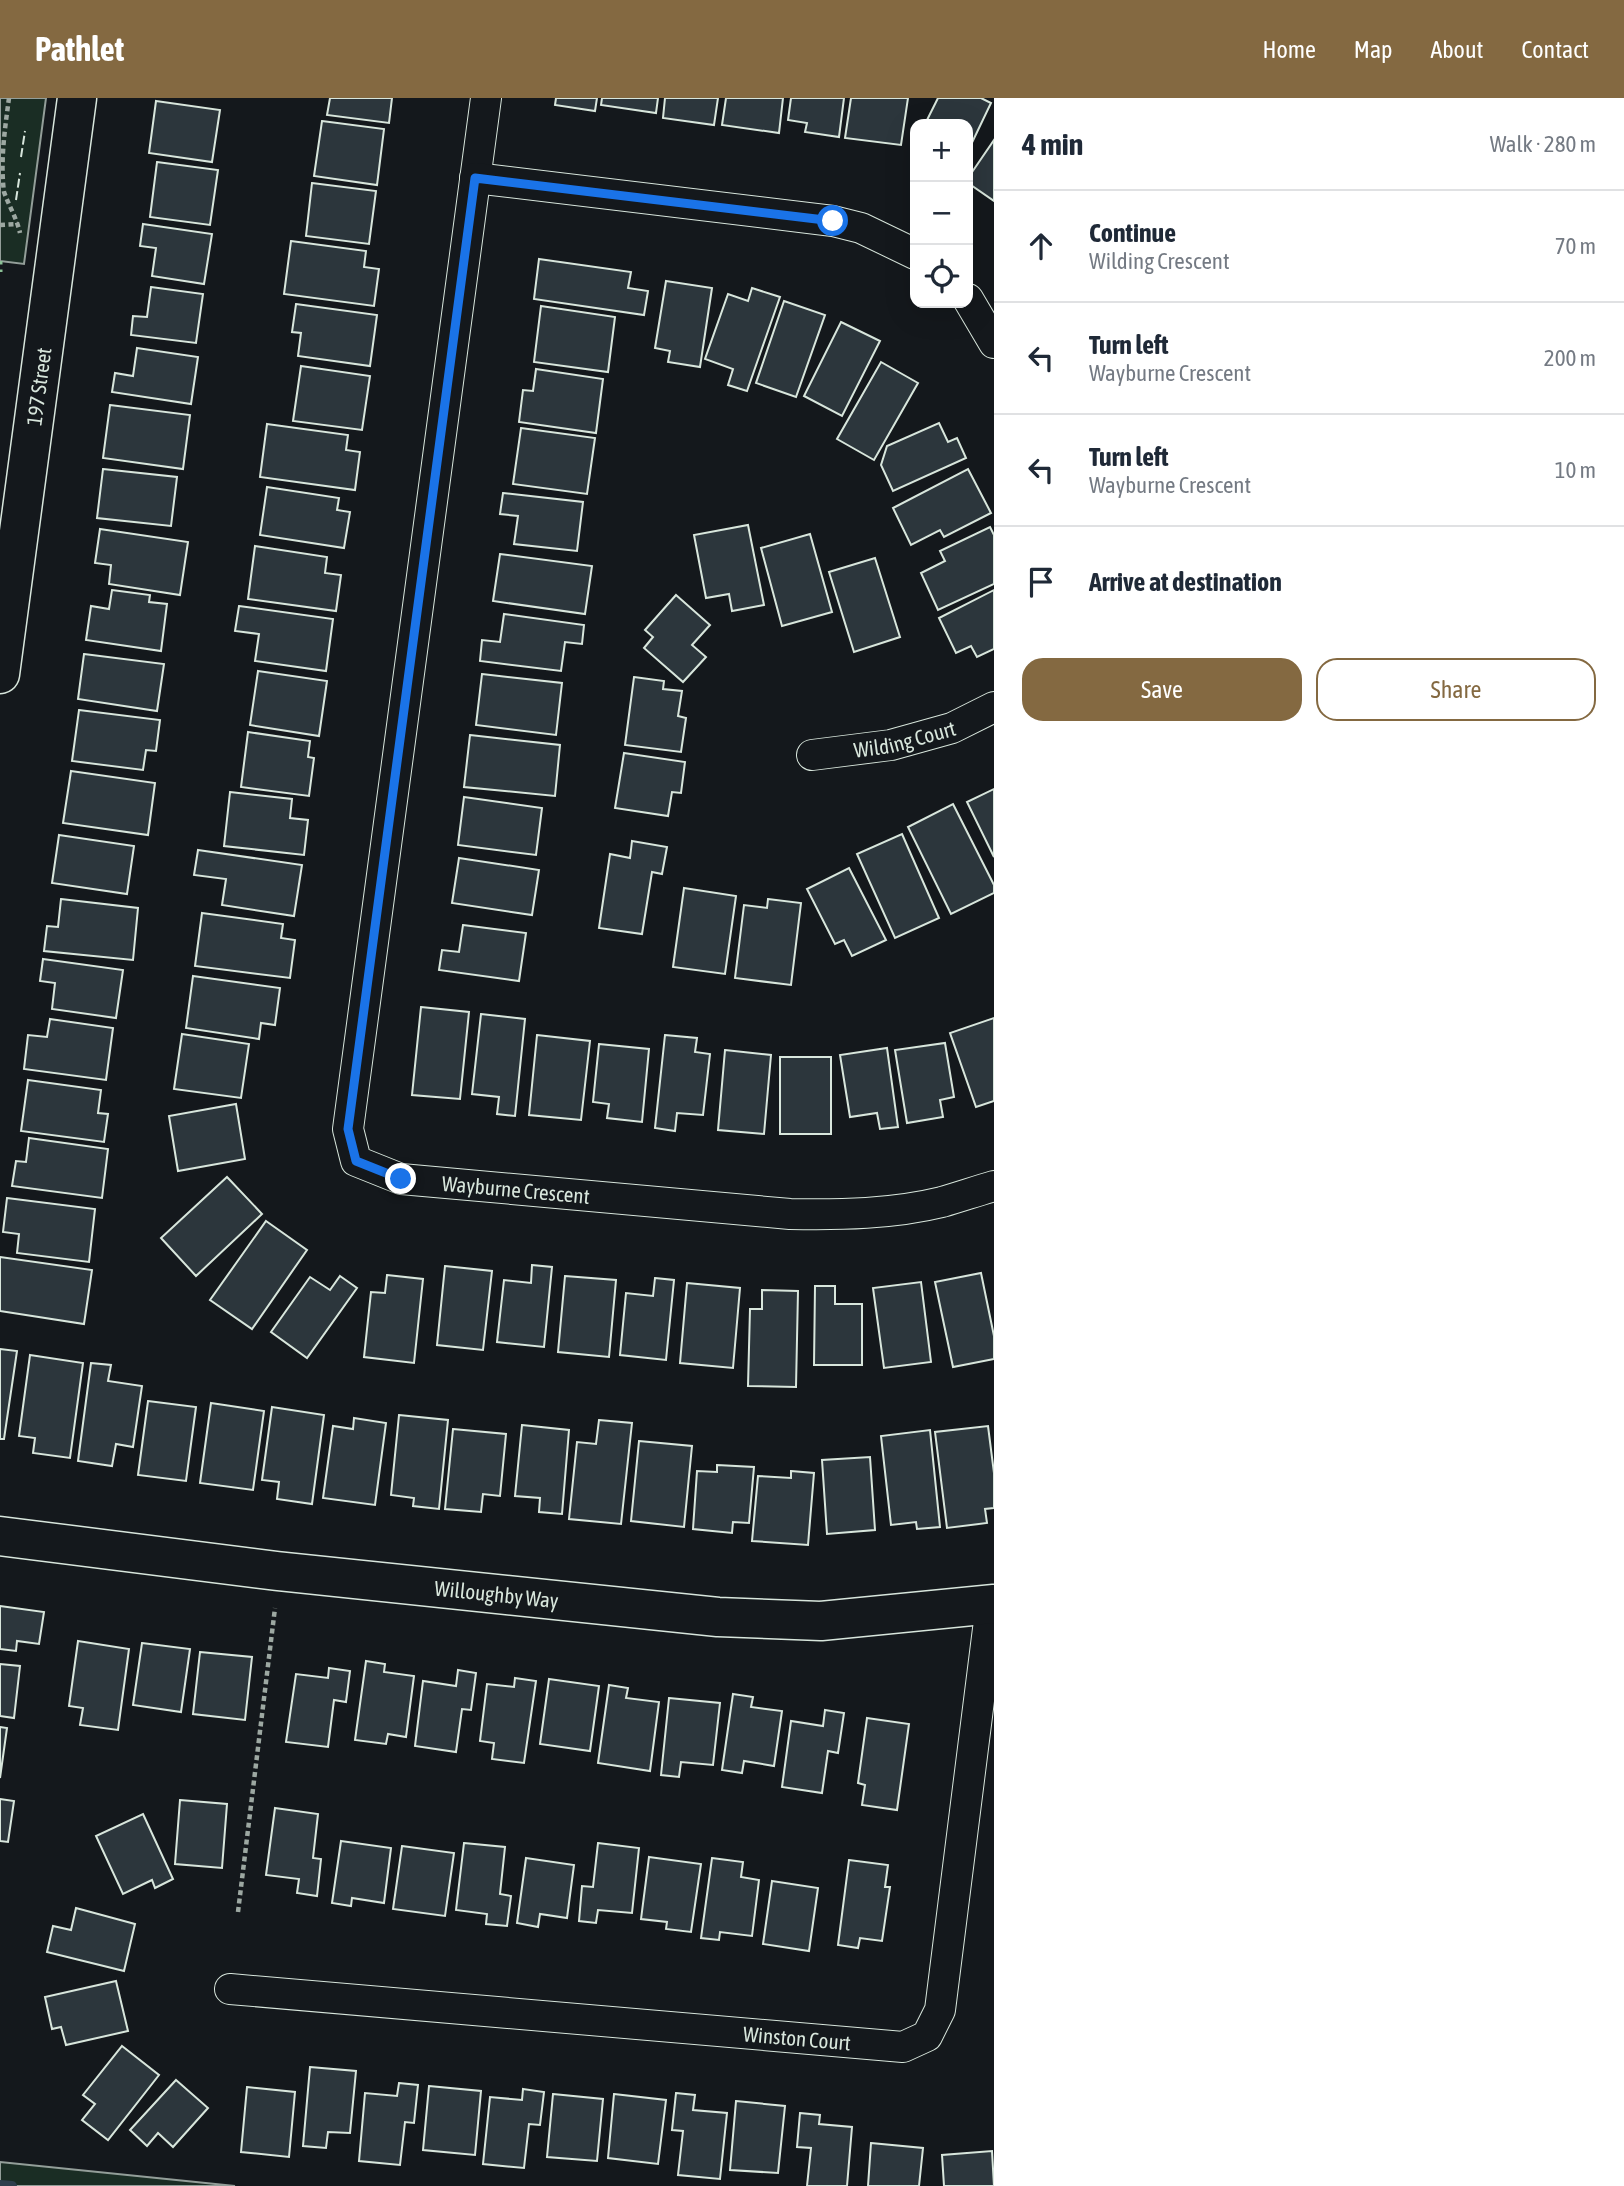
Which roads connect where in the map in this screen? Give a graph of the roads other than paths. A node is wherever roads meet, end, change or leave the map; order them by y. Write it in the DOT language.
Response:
graph roads {
  1 [pos="77,98"];
  2 [pos="486,98"];
  3 [pos="475,178"];
  4 [pos="910,252"];
  5 [pos="973,307"];
  6 [pos="994,342"];
  7 [pos="0,674"];
  8 [pos="994,707"];
  9 [pos="812,755"];
  10 [pos="994,1186"];
  11 [pos="0,1536"];
  12 [pos="993,1605"];
  13 [pos="230,1990"];
  1 -- 7 [label="street, 197 Street"];
  2 -- 3 [label="street, Wayburne Crescent"];
  3 -- 4 [label="street"];
  3 -- 10 [label="street, Wayburne Crescent"];
  5 -- 6 [label="street"];
  8 -- 9 [label="street, Wilding Court"];
  11 -- 12 [label="street, Willoughby Way"];
  12 -- 13 [label="street, Winston Court"];
}
